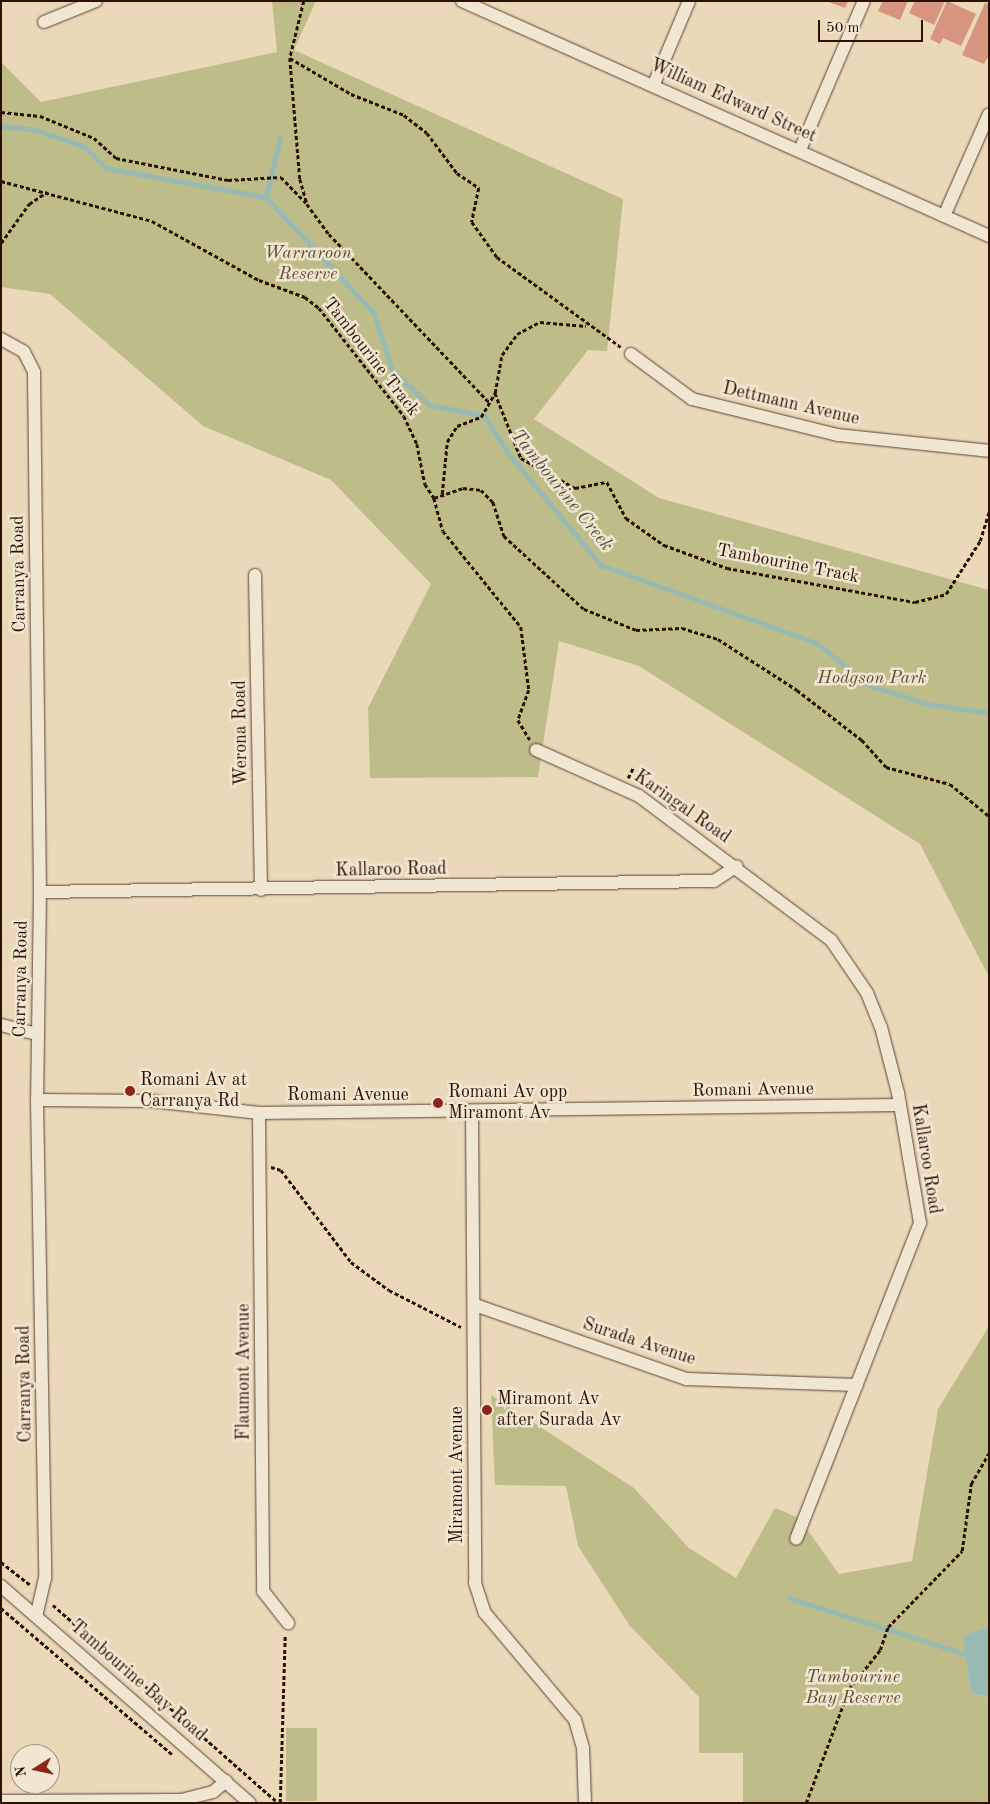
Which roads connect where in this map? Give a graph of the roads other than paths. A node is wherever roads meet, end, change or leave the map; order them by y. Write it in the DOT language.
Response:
graph roads {
  1 [pos="96,1"];
  2 [pos="462,1"];
  3 [pos="690,1"];
  4 [pos="864,1"];
  5 [pos="44,22"];
  6 [pos="654,84"];
  7 [pos="989,114"];
  8 [pos="800,150"];
  9 [pos="944,216"];
  10 [pos="989,236"];
  11 [pos="1,339"];
  12 [pos="631,354"];
  13 [pos="989,451"];
  14 [pos="255,575"];
  15 [pos="536,750"];
  16 [pos="737,866"];
  17 [pos="750,876"];
  18 [pos="261,890"];
  19 [pos="40,892"];
  20 [pos="1,1025"];
  21 [pos="38,1034"];
  22 [pos="37,1100"];
  23 [pos="900,1105"];
  24 [pos="472,1111"];
  25 [pos="259,1113"];
  26 [pos="475,1305"];
  27 [pos="857,1385"];
  28 [pos="796,1539"];
  29 [pos="1,1586"];
  30 [pos="36,1616"];
  31 [pos="288,1623"];
  32 [pos="226,1781"];
  33 [pos="1,1801"];
  34 [pos="250,1803"];
  35 [pos="585,1803"];
  1 -- 5 [label="street"];
  2 -- 6 [label="street, William Edward Street"];
  3 -- 6 [label="street"];
  4 -- 8 [label="street"];
  6 -- 8 [label="street, William Edward Street"];
  7 -- 9 [label="street"];
  8 -- 9 [label="street, William Edward Street"];
  9 -- 10 [label="street, William Edward Street"];
  11 -- 19 [label="street, Carranya Road"];
  12 -- 13 [label="street, Dettmann Avenue"];
  14 -- 18 [label="street, Werona Road"];
  15 -- 16 [label="street, Karingal Road"];
  16 -- 17 [label="street, Karingal Road"];
  16 -- 18 [label="street, Kallaroo Road"];
  17 -- 23 [label="street, Kallaroo Road"];
  18 -- 19 [label="street, Kallaroo Road"];
  19 -- 21 [label="street, Carranya Road"];
  20 -- 21 [label="street"];
  21 -- 22 [label="street, Carranya Road"];
  22 -- 25 [label="street, Romani Avenue"];
  22 -- 30 [label="street, Carranya Road"];
  23 -- 24 [label="street, Romani Avenue"];
  23 -- 27 [label="street, Kallaroo Road"];
  24 -- 25 [label="street, Romani Avenue"];
  24 -- 26 [label="street, Miramont Avenue"];
  25 -- 31 [label="street, Flaumont Avenue"];
  26 -- 27 [label="street, Surada Avenue"];
  26 -- 35 [label="street, Miramont Avenue"];
  27 -- 28 [label="street, Kallaroo Road"];
  29 -- 30 [label="street, Tambourine Bay Road"];
  30 -- 32 [label="street, Tambourine Bay Road"];
  32 -- 33 [label="street"];
  32 -- 34 [label="street, Tambourine Bay Road"];
}
